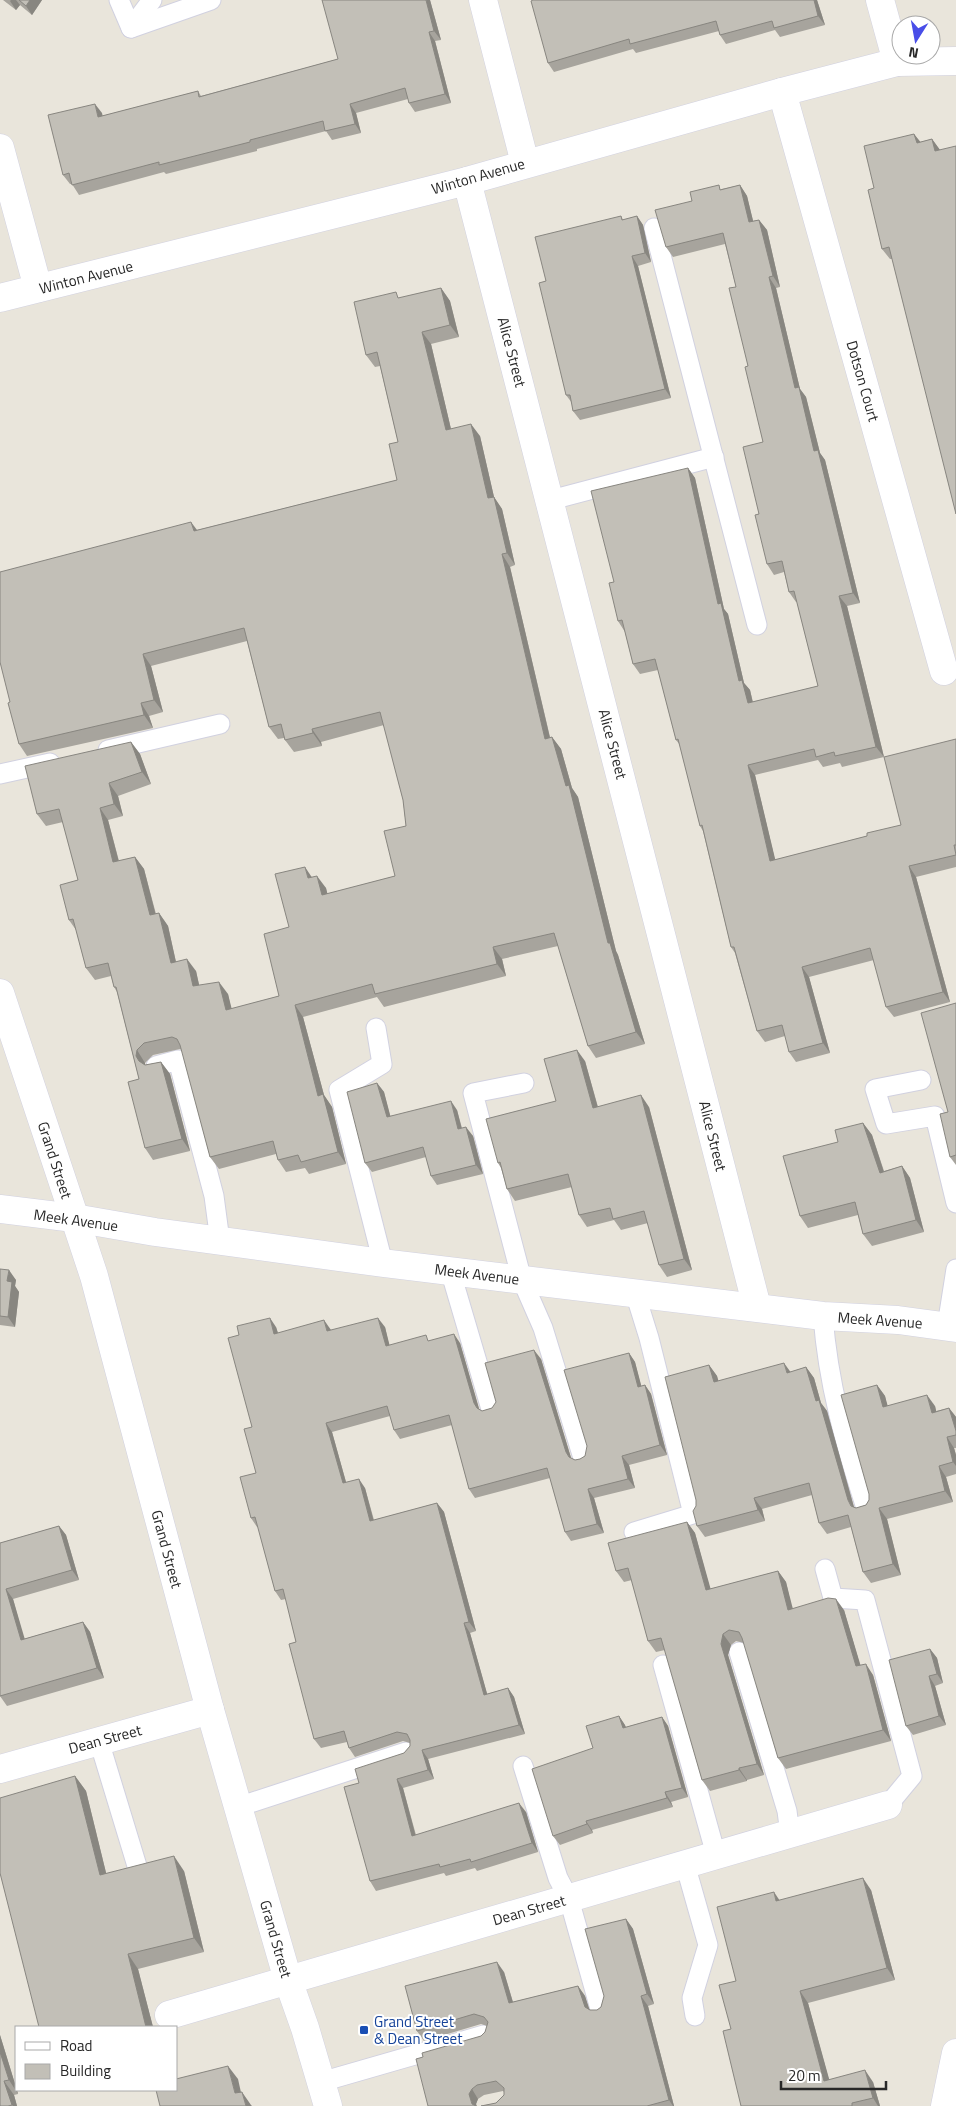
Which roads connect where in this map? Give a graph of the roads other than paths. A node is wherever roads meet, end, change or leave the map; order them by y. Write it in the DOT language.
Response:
graph roads {
  1 [pos="119,0"];
  2 [pos="152,0"];
  3 [pos="211,0"];
  4 [pos="483,0"];
  5 [pos="880,0"];
  6 [pos="131,28"];
  7 [pos="891,40"];
  8 [pos="941,61"];
  9 [pos="956,61"];
  10 [pos="891,64"];
  11 [pos="782,92"];
  12 [pos="0,148"];
  13 [pos="525,163"];
  14 [pos="467,181"];
  15 [pos="654,228"];
  16 [pos="38,288"];
  17 [pos="0,298"];
  18 [pos="714,457"];
  19 [pos="551,500"];
  20 [pos="757,625"];
  21 [pos="944,670"];
  22 [pos="220,724"];
  23 [pos="90,754"];
  24 [pos="72,758"];
  25 [pos="0,774"];
  26 [pos="0,993"];
  27 [pos="376,1028"];
  28 [pos="156,1066"];
  29 [pos="921,1080"];
  30 [pos="524,1082"];
  31 [pos="956,1203"];
  32 [pos="0,1209"];
  33 [pos="74,1218"];
  34 [pos="220,1241"];
  35 [pos="382,1263"];
  36 [pos="956,1269"];
  37 [pos="450,1270"];
  38 [pos="522,1280"];
  39 [pos="635,1294"];
  40 [pos="757,1307"];
  41 [pos="823,1316"];
  42 [pos="951,1327"];
  43 [pos="491,1409"];
  44 [pos="583,1458"];
  45 [pos="866,1508"];
  46 [pos="634,1532"];
  47 [pos="825,1570"];
  48 [pos="739,1652"];
  49 [pos="663,1665"];
  50 [pos="210,1710"];
  51 [pos="99,1741"];
  52 [pos="406,1752"];
  53 [pos="523,1766"];
  54 [pos="0,1769"];
  55 [pos="888,1805"];
  56 [pos="238,1807"];
  57 [pos="790,1834"];
  58 [pos="716,1855"];
  59 [pos="685,1864"];
  60 [pos="137,1866"];
  61 [pos="569,1899"];
  62 [pos="288,1980"];
  63 [pos="600,2008"];
  64 [pos="169,2015"];
  65 [pos="695,2016"];
  66 [pos="484,2034"];
  67 [pos="956,2053"];
  68 [pos="324,2094"];
  69 [pos="946,2106"];
  1 -- 6 [label="lane"];
  2 -- 6 [label="lane"];
  3 -- 6 [label="lane"];
  4 -- 13 [label="street"];
  5 -- 7 [label="street"];
  8 -- 9 [label="street, Winton Avenue"];
  10 -- 11 [label="street, Winton Avenue"];
  11 -- 13 [label="street, Winton Avenue"];
  11 -- 21 [label="street, Dotson Court"];
  12 -- 16 [label="street"];
  13 -- 14 [label="street, Winton Avenue"];
  14 -- 16 [label="street, Winton Avenue"];
  14 -- 19 [label="street, Alice Street"];
  15 -- 18 [label="lane"];
  16 -- 17 [label="street, Winton Avenue"];
  18 -- 19 [label="lane"];
  18 -- 20 [label="lane"];
  19 -- 40 [label="street, Alice Street"];
  22 -- 23 [label="lane"];
  24 -- 25 [label="lane"];
  26 -- 33 [label="street, Grand Street"];
  27 -- 35 [label="lane"];
  28 -- 34 [label="lane"];
  29 -- 31 [label="lane"];
  30 -- 38 [label="lane"];
  32 -- 33 [label="street, Meek Avenue"];
  33 -- 34 [label="street, Meek Avenue"];
  33 -- 50 [label="street, Grand Street"];
  34 -- 35 [label="street, Meek Avenue"];
  35 -- 37 [label="street, Meek Avenue"];
  36 -- 42 [label="lane"];
  37 -- 38 [label="street, Meek Avenue"];
  37 -- 43 [label="lane"];
  38 -- 39 [label="street, Meek Avenue"];
  38 -- 44 [label="lane"];
  39 -- 40 [label="street, Meek Avenue"];
  39 -- 46 [label="lane"];
  40 -- 41 [label="street, Meek Avenue"];
  41 -- 42 [label="street, Meek Avenue"];
  41 -- 45 [label="lane"];
  47 -- 55 [label="lane"];
  48 -- 57 [label="lane"];
  49 -- 58 [label="lane"];
  50 -- 51 [label="street, Dean Street"];
  50 -- 56 [label="street, Grand Street"];
  51 -- 54 [label="street, Dean Street"];
  51 -- 60 [label="lane"];
  52 -- 56 [label="lane"];
  53 -- 61 [label="lane"];
  55 -- 57 [label="street, Dean Street"];
  56 -- 62 [label="street, Grand Street"];
  57 -- 58 [label="street, Dean Street"];
  58 -- 59 [label="street, Dean Street"];
  59 -- 61 [label="street, Dean Street"];
  59 -- 65 [label="lane"];
  61 -- 62 [label="street, Dean Street"];
  61 -- 63 [label="lane"];
  62 -- 64 [label="street, Dean Street"];
  62 -- 68 [label="street, Grand Street"];
  66 -- 68 [label="lane"];
  67 -- 69 [label="street"];
}
